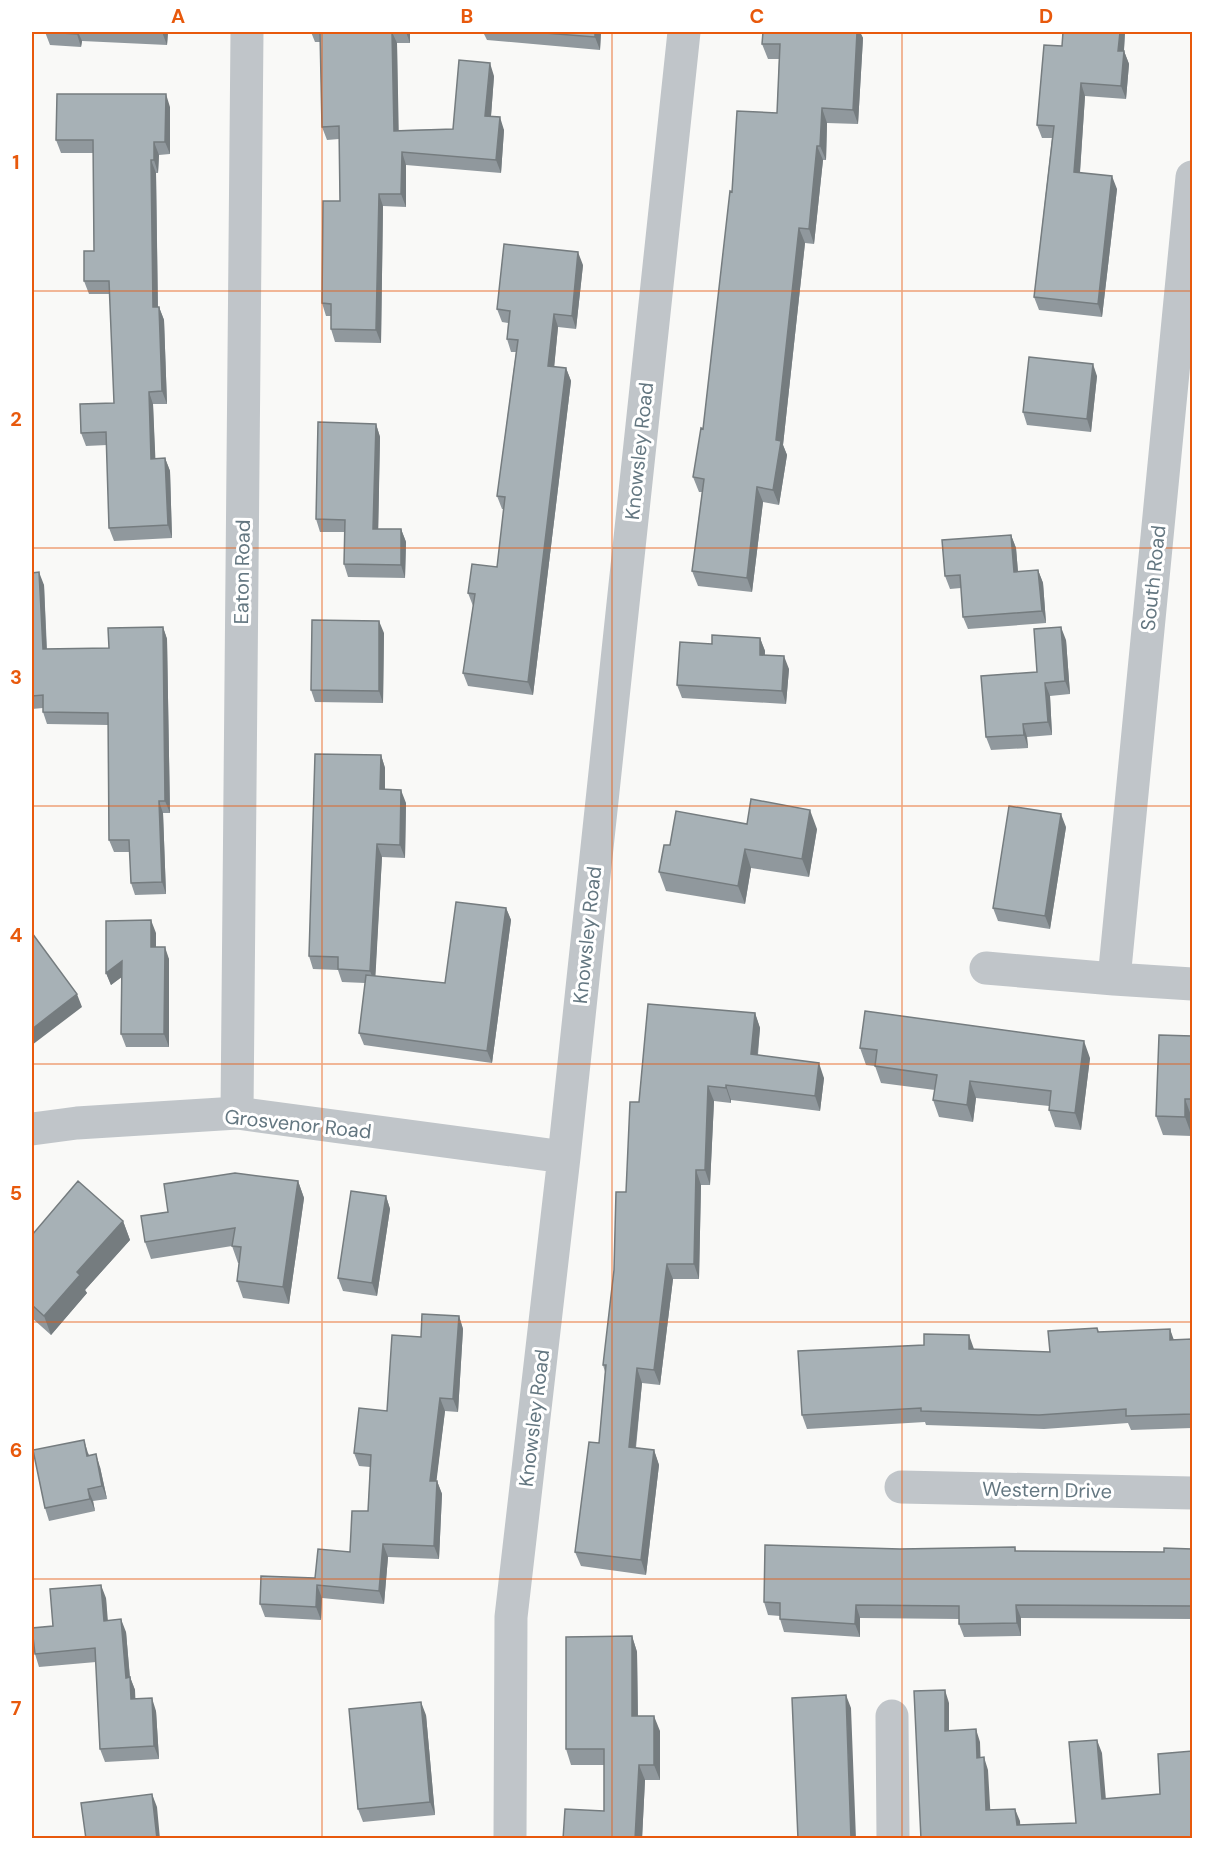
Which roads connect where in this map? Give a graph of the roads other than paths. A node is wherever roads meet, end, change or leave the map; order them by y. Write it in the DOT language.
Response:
graph roads {
  1 [pos="247,32"];
  2 [pos="684,32"];
  3 [pos="1192,177"];
  4 [pos="986,968"];
  5 [pos="1114,979"];
  6 [pos="1192,984"];
  7 [pos="237,1113"];
  8 [pos="32,1129"];
  9 [pos="564,1157"];
  10 [pos="900,1487"];
  11 [pos="1192,1493"];
  12 [pos="892,1716"];
  13 [pos="510,1839"];
  14 [pos="893,1839"];
  1 -- 7 [label="street, Eaton Road"];
  2 -- 9 [label="street, Knowsley Road"];
  3 -- 5 [label="street, South Road"];
  4 -- 5 [label="street"];
  5 -- 6 [label="street"];
  7 -- 8 [label="street, Grosvenor Road"];
  7 -- 9 [label="street, Grosvenor Road"];
  9 -- 13 [label="street, Knowsley Road"];
  10 -- 11 [label="street, Western Drive"];
  12 -- 14 [label="street"];
}
